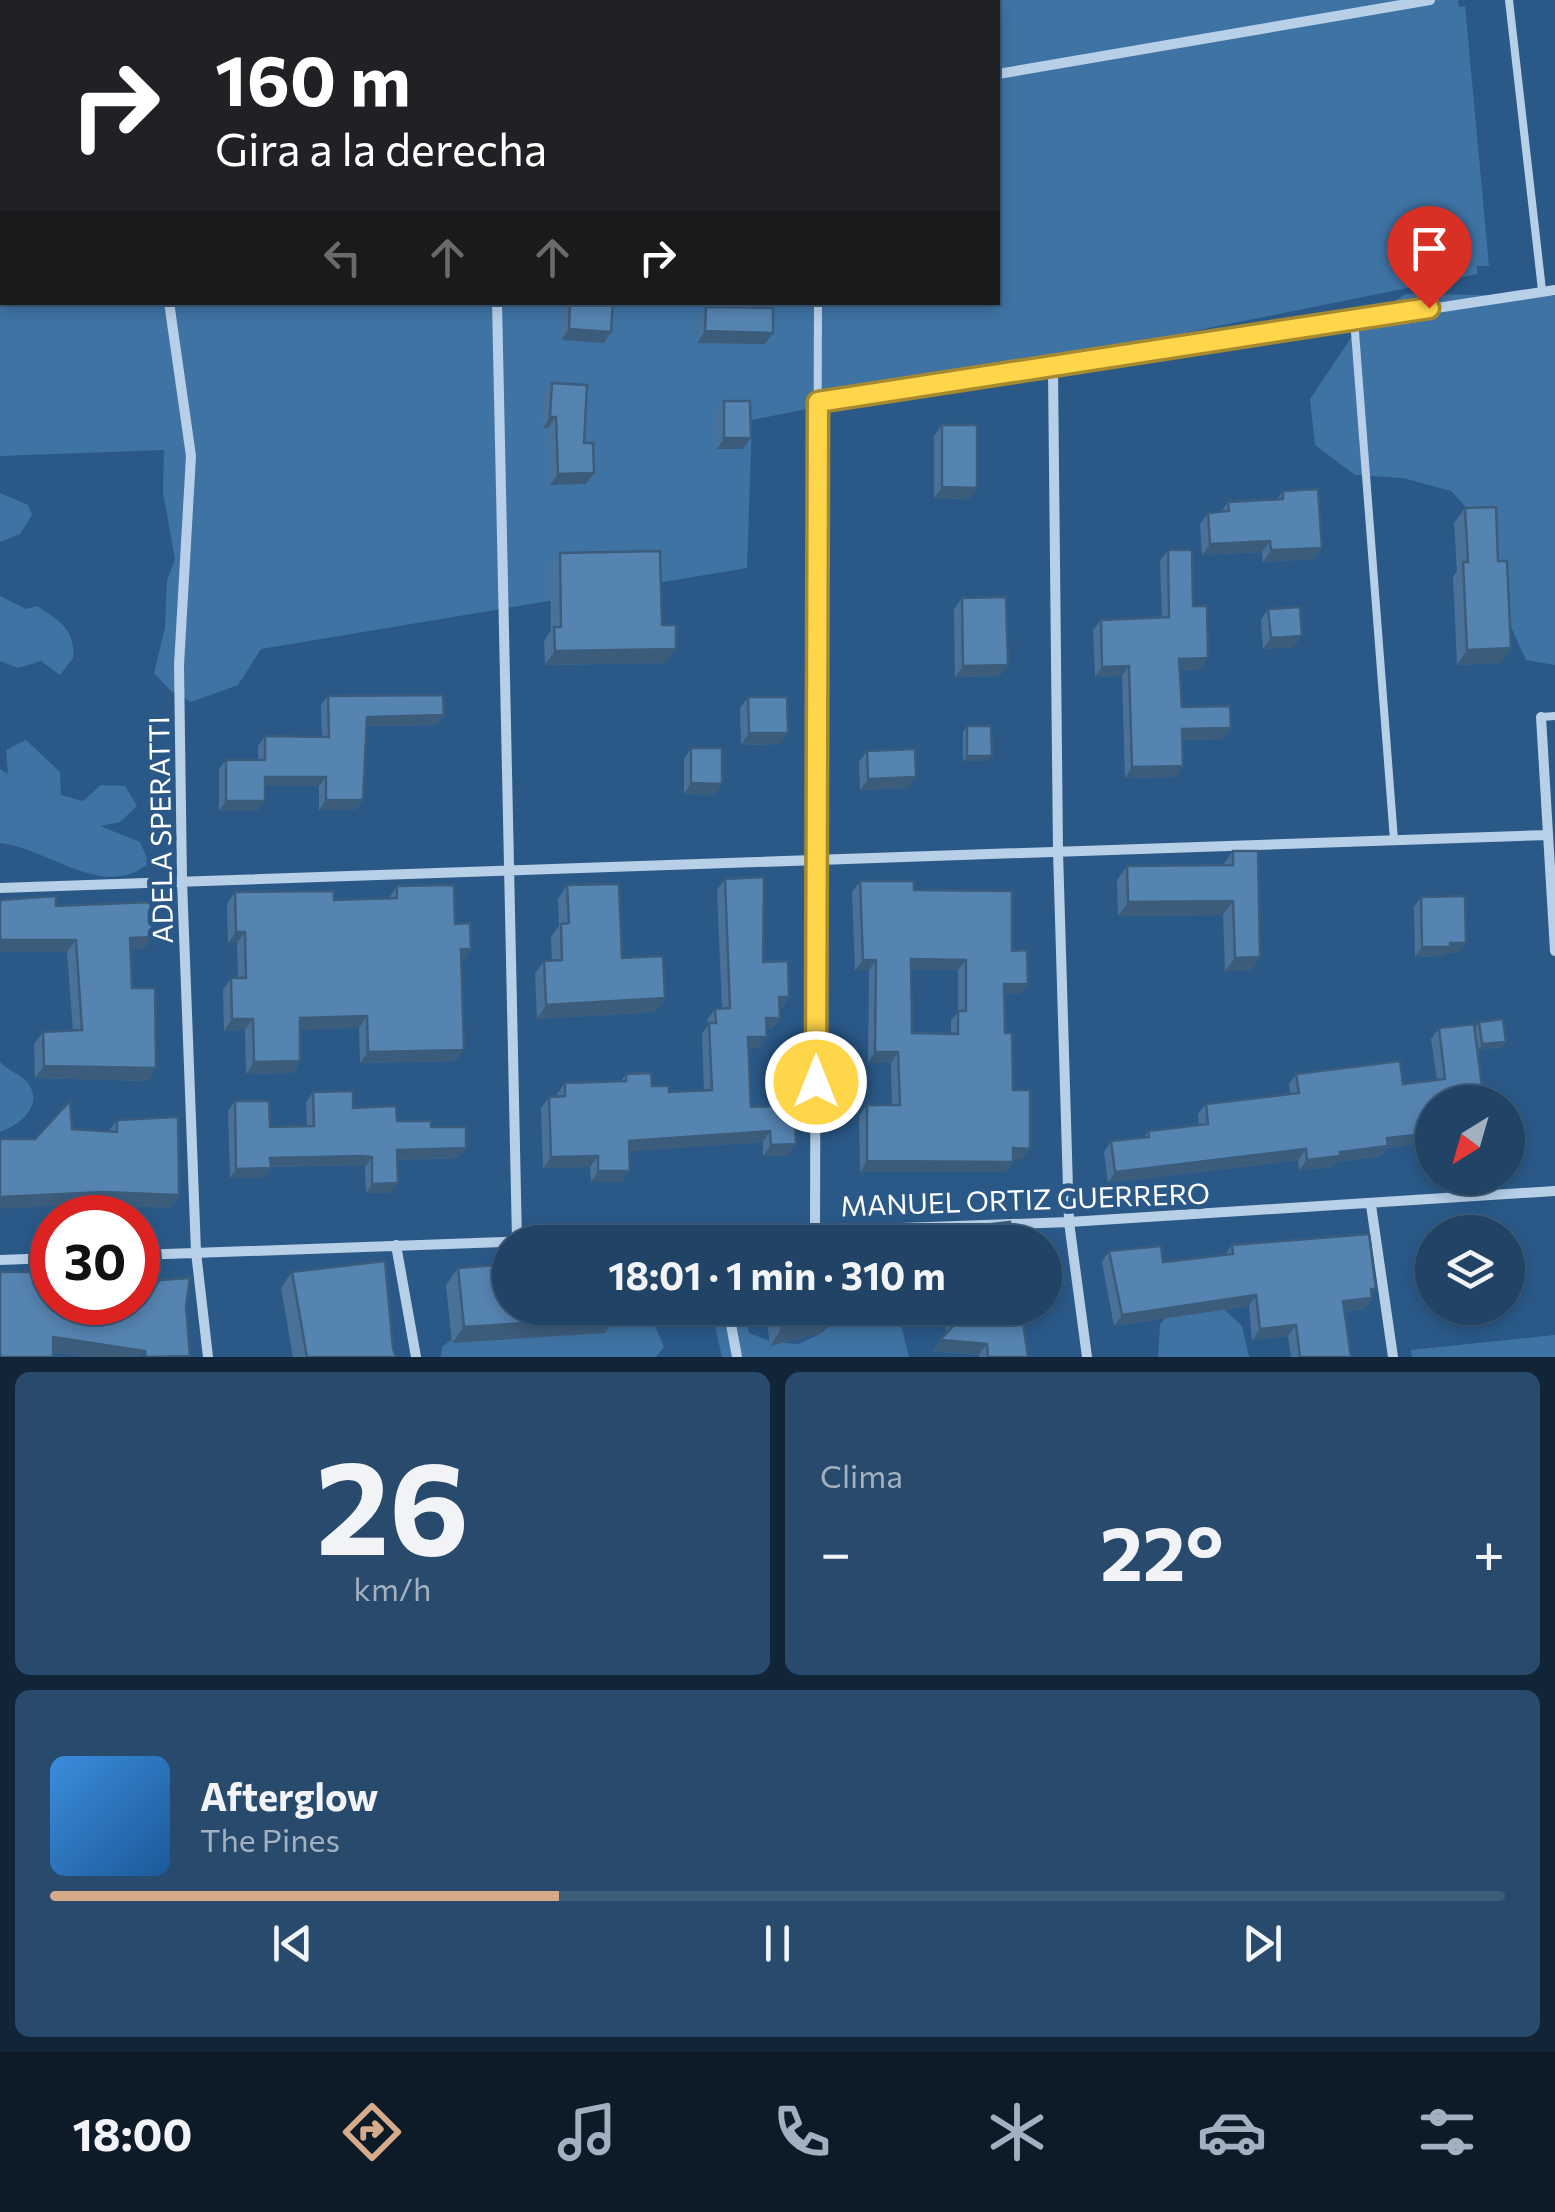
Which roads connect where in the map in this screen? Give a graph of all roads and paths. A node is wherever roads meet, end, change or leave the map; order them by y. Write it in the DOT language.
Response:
graph roads {
  1 [pos="1430,0"];
  2 [pos="1509,0"];
  3 [pos="1000,74"];
  4 [pos="1542,290"];
  5 [pos="1555,290"];
  6 [pos="168,305"];
  7 [pos="497,305"];
  8 [pos="818,305"];
  9 [pos="1354,319"];
  10 [pos="1053,369"];
  11 [pos="818,402"];
  12 [pos="1555,716"];
  13 [pos="1541,717"];
  14 [pos="1546,835"];
  15 [pos="1394,840"];
  16 [pos="1058,852"];
  17 [pos="816,860"];
  18 [pos="508,870"];
  19 [pos="182,881"];
  20 [pos="0,888"];
  21 [pos="1555,951"];
  22 [pos="1555,1191"];
  23 [pos="1370,1206"];
  24 [pos="1069,1222"];
  25 [pos="517,1225"];
  26 [pos="815,1225"];
  27 [pos="974,1225"];
  28 [pos="492,1242"];
  29 [pos="396,1246"];
  30 [pos="196,1252"];
  31 [pos="160,1253"];
  32 [pos="30,1259"];
  33 [pos="0,1260"];
  34 [pos="731,1325"];
  35 [pos="208,1357"];
  36 [pos="416,1357"];
  37 [pos="737,1357"];
  38 [pos="1087,1357"];
  39 [pos="1393,1357"];
  1 -- 3 [label="street"];
  2 -- 4 [label="lane"];
  4 -- 5 [label="street"];
  4 -- 9 [label="street"];
  6 -- 19 [label="street, ADELA SPERATTI"];
  7 -- 18 [label="street"];
  8 -- 11 [label="lane"];
  9 -- 10 [label="street"];
  9 -- 15 [label="lane"];
  10 -- 11 [label="street"];
  10 -- 16 [label="street"];
  11 -- 17 [label="lane"];
  12 -- 13 [label="lane"];
  13 -- 14 [label="street"];
  14 -- 15 [label="street"];
  14 -- 21 [label="street"];
  15 -- 16 [label="street"];
  16 -- 17 [label="street"];
  16 -- 24 [label="street"];
  17 -- 18 [label="street"];
  17 -- 26 [label="street"];
  18 -- 19 [label="street"];
  18 -- 25 [label="street"];
  19 -- 20 [label="street"];
  19 -- 30 [label="street, ADELA SPERATTI"];
  22 -- 23 [label="street, MANUEL ORTIZ GUERRERO"];
  23 -- 24 [label="street, MANUEL ORTIZ GUERRERO"];
  23 -- 39 [label="street"];
  24 -- 27 [label="street, MANUEL ORTIZ GUERRERO"];
  24 -- 38 [label="street"];
  28 -- 29 [label="street, MANUEL ORTIZ GUERRERO"];
  29 -- 30 [label="street, MANUEL ORTIZ GUERRERO"];
  29 -- 36 [label="street"];
  30 -- 31 [label="street, MANUEL ORTIZ GUERRERO"];
  30 -- 35 [label="street, ADELA SPERATTI"];
  32 -- 33 [label="street"];
  34 -- 37 [label="street"];
}
